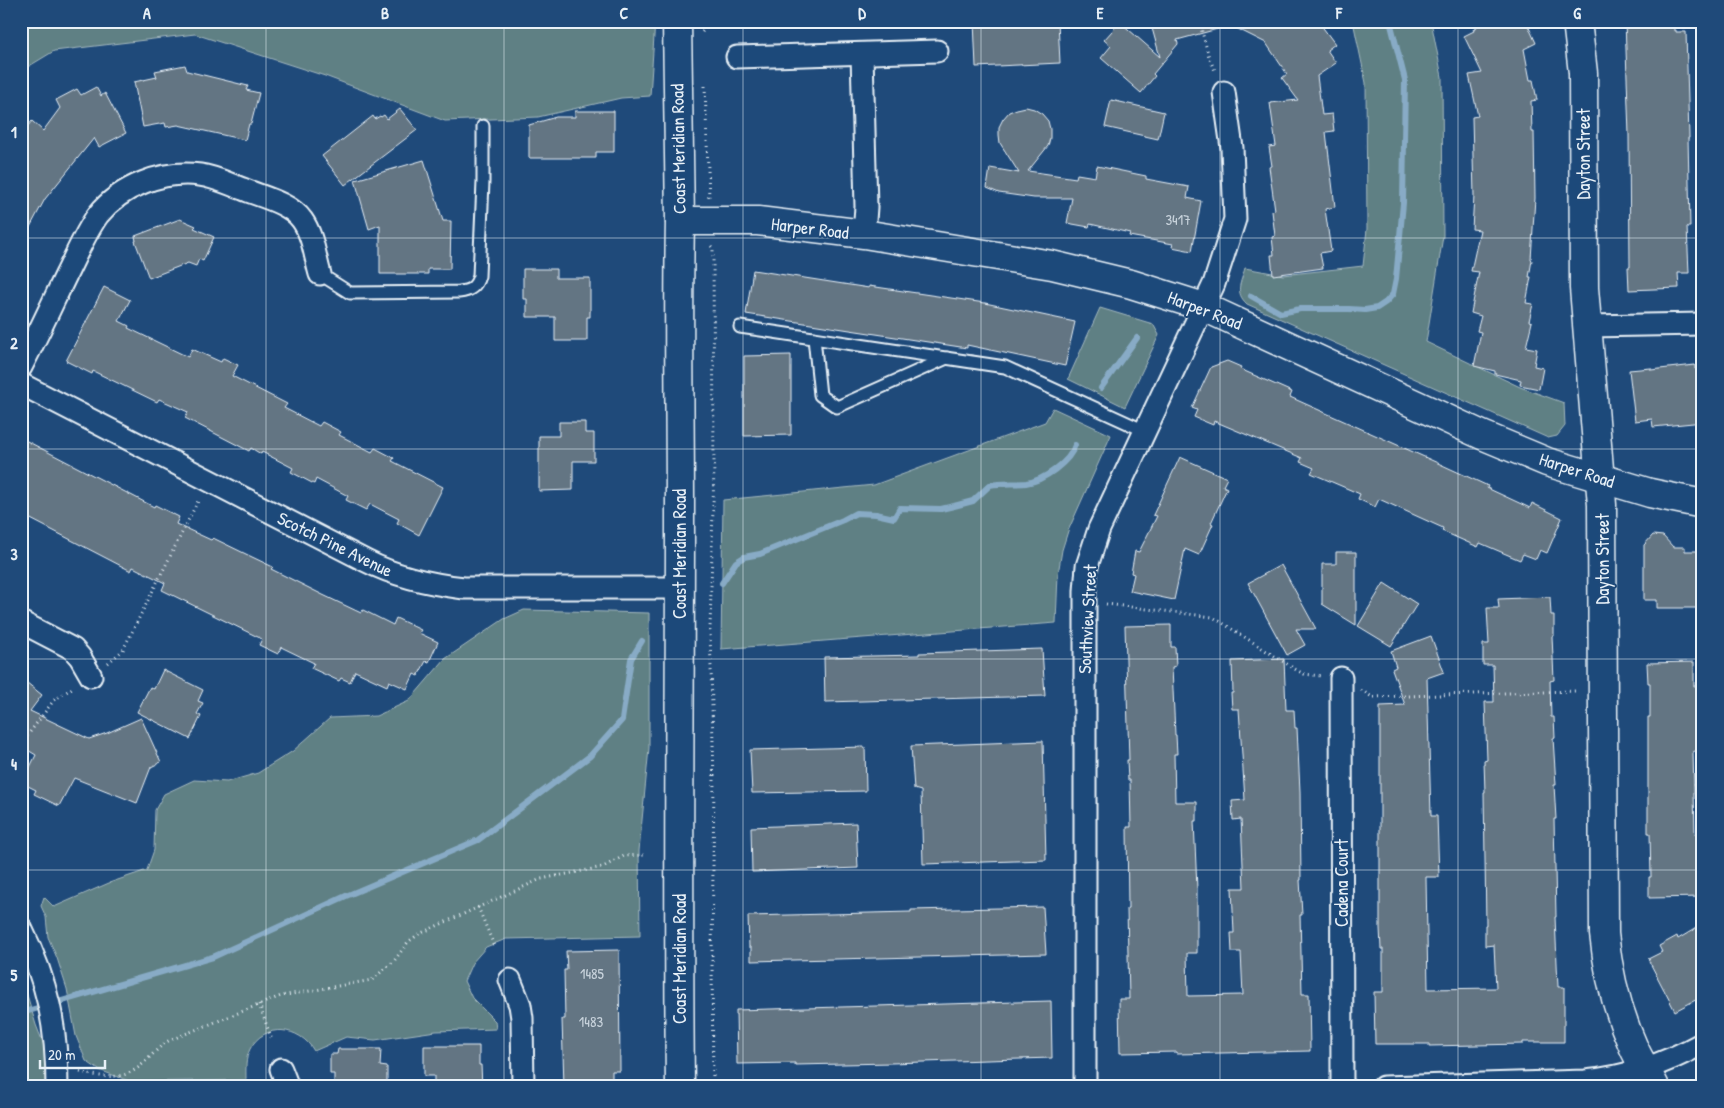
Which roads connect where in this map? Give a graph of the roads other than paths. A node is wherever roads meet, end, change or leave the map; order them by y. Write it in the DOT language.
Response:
graph roads {
  1 [pos="1577,21"];
  2 [pos="689,24"];
  3 [pos="937,51"];
  4 [pos="862,54"];
  5 [pos="737,57"];
  6 [pos="1224,92"];
  7 [pos="483,126"];
  8 [pos="680,221"];
  9 [pos="864,234"];
  10 [pos="320,274"];
  11 [pos="1204,307"];
  12 [pos="1703,324"];
  13 [pos="1587,326"];
  14 [pos="740,327"];
  15 [pos="814,338"];
  16 [pos="947,358"];
  17 [pos="21,367"];
  18 [pos="21,384"];
  19 [pos="1145,431"];
  20 [pos="1599,479"];
  21 [pos="1703,504"];
  22 [pos="679,588"];
  23 [pos="21,622"];
  24 [pos="91,676"];
  25 [pos="1341,678"];
  26 [pos="26,937"];
  27 [pos="510,980"];
  28 [pos="1703,1043"];
  29 [pos="1651,1078"];
  30 [pos="57,1087"];
  31 [pos="523,1087"];
  32 [pos="680,1087"];
  33 [pos="1085,1087"];
  34 [pos="1342,1087"];
  35 [pos="1383,1087"];
  1 -- 13 [label="street, Dayton Street"];
  2 -- 8 [label="street, Coast Meridian Road"];
  3 -- 4 [label="street"];
  4 -- 5 [label="street"];
  4 -- 9 [label="street"];
  6 -- 11 [label="street, Southview Street"];
  7 -- 10 [label="lane"];
  8 -- 9 [label="street, Harper Road"];
  8 -- 22 [label="street, Coast Meridian Road"];
  9 -- 11 [label="street, Harper Road"];
  10 -- 17 [label="street"];
  11 -- 19 [label="street, Southview Street"];
  11 -- 20 [label="street, Harper Road"];
  12 -- 13 [label="street"];
  13 -- 20 [label="street, Dayton Street"];
  14 -- 15 [label="lane"];
  15 -- 16 [label="lane"];
  15 -- 16 [label="lane"];
  16 -- 19 [label="lane"];
  18 -- 22 [label="street, Scotch Pine Avenue"];
  19 -- 33 [label="street, Southview Street"];
  20 -- 21 [label="street, Harper Road"];
  20 -- 29 [label="street, Dayton Street"];
  22 -- 32 [label="street, Coast Meridian Road"];
  23 -- 24 [label="street"];
  25 -- 34 [label="street, Cadena Court"];
  26 -- 30 [label="street"];
  27 -- 31 [label="street"];
  28 -- 29 [label="street"];
  29 -- 35 [label="street"];
}
